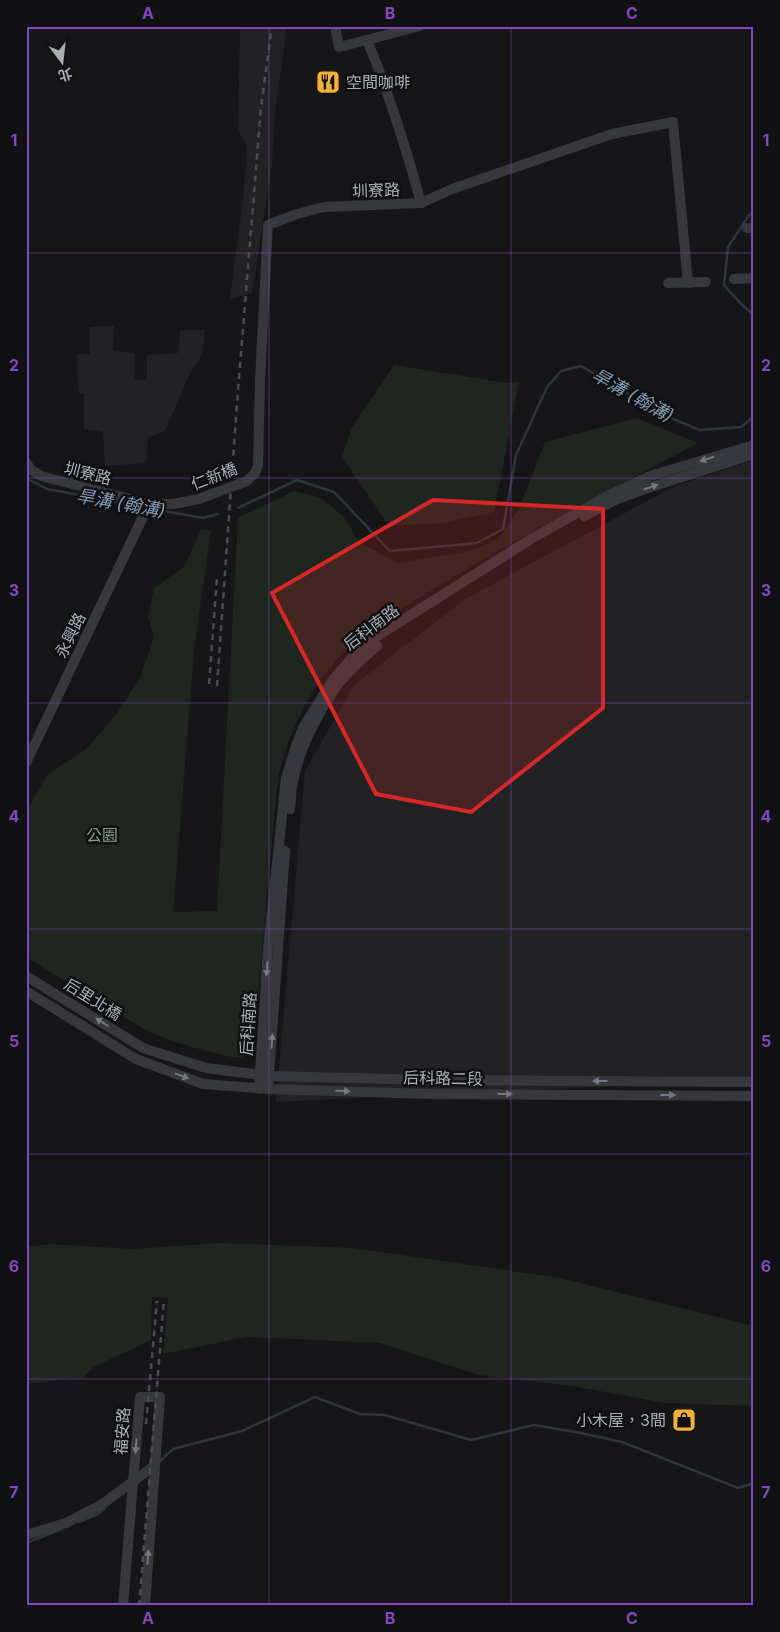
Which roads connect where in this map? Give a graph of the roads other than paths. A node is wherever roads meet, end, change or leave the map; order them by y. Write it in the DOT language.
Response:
graph roads {
  1 [pos="335,26"];
  2 [pos="420,26"];
  3 [pos="366,40"];
  4 [pos="421,203"];
  5 [pos="754,278"];
  6 [pos="734,279"];
  7 [pos="706,282"];
  8 [pos="668,283"];
  9 [pos="688,283"];
  10 [pos="260,380"];
  11 [pos="754,445"];
  12 [pos="754,454"];
  13 [pos="26,462"];
  14 [pos="149,504"];
  15 [pos="26,763"];
  16 [pos="273,949"];
  17 [pos="26,976"];
  18 [pos="26,991"];
  19 [pos="143,1048"];
  20 [pos="136,1059"];
  21 [pos="264,1076"];
  22 [pos="566,1081"];
  23 [pos="754,1082"];
  24 [pos="264,1089"];
  25 [pos="568,1094"];
  26 [pos="754,1096"];
  27 [pos="154,1466"];
  28 [pos="134,1480"];
  29 [pos="26,1535"];
  30 [pos="123,1606"];
  31 [pos="145,1606"];
  1 -- 3 [label="street"];
  2 -- 3 [label="street"];
  3 -- 4 [label="street, 圳寮路"];
  4 -- 9 [label="street"];
  4 -- 10 [label="street, 圳寮路"];
  5 -- 6 [label="street"];
  7 -- 9 [label="street"];
  8 -- 9 [label="street"];
  10 -- 14 [label="street, 仁新橋, bridge"];
  11 -- 16 [label="street, 后科南路, one-way"];
  16 -- 12 [label="street, 后科南路, one-way"];
  13 -- 14 [label="street, 圳寮路"];
  14 -- 15 [label="street, 永興路"];
  16 -- 21 [label="street, 后科南路"];
  19 -- 17 [label="street, 后里北橋, one-way"];
  18 -- 20 [label="street, 后里北橋"];
  19 -- 21 [label="street, 后科路二段"];
  20 -- 24 [label="street, 后科路二段, one-way"];
  21 -- 22 [label="street, 后科路二段"];
  21 -- 24 [label="street, 后科南路"];
  23 -- 22 [label="street, 后科路二段, one-way"];
  22 -- 25 [label="street"];
  24 -- 25 [label="street, 后科路二段, one-way"];
  25 -- 26 [label="street, 后科路二段, one-way"];
  27 -- 28 [label="street"];
  27 -- 28 [label="street, 福安路, one-way"];
  31 -- 27 [label="street, 福安路, one-way"];
  28 -- 29 [label="street"];
  28 -- 30 [label="street, 福安路"];
}
